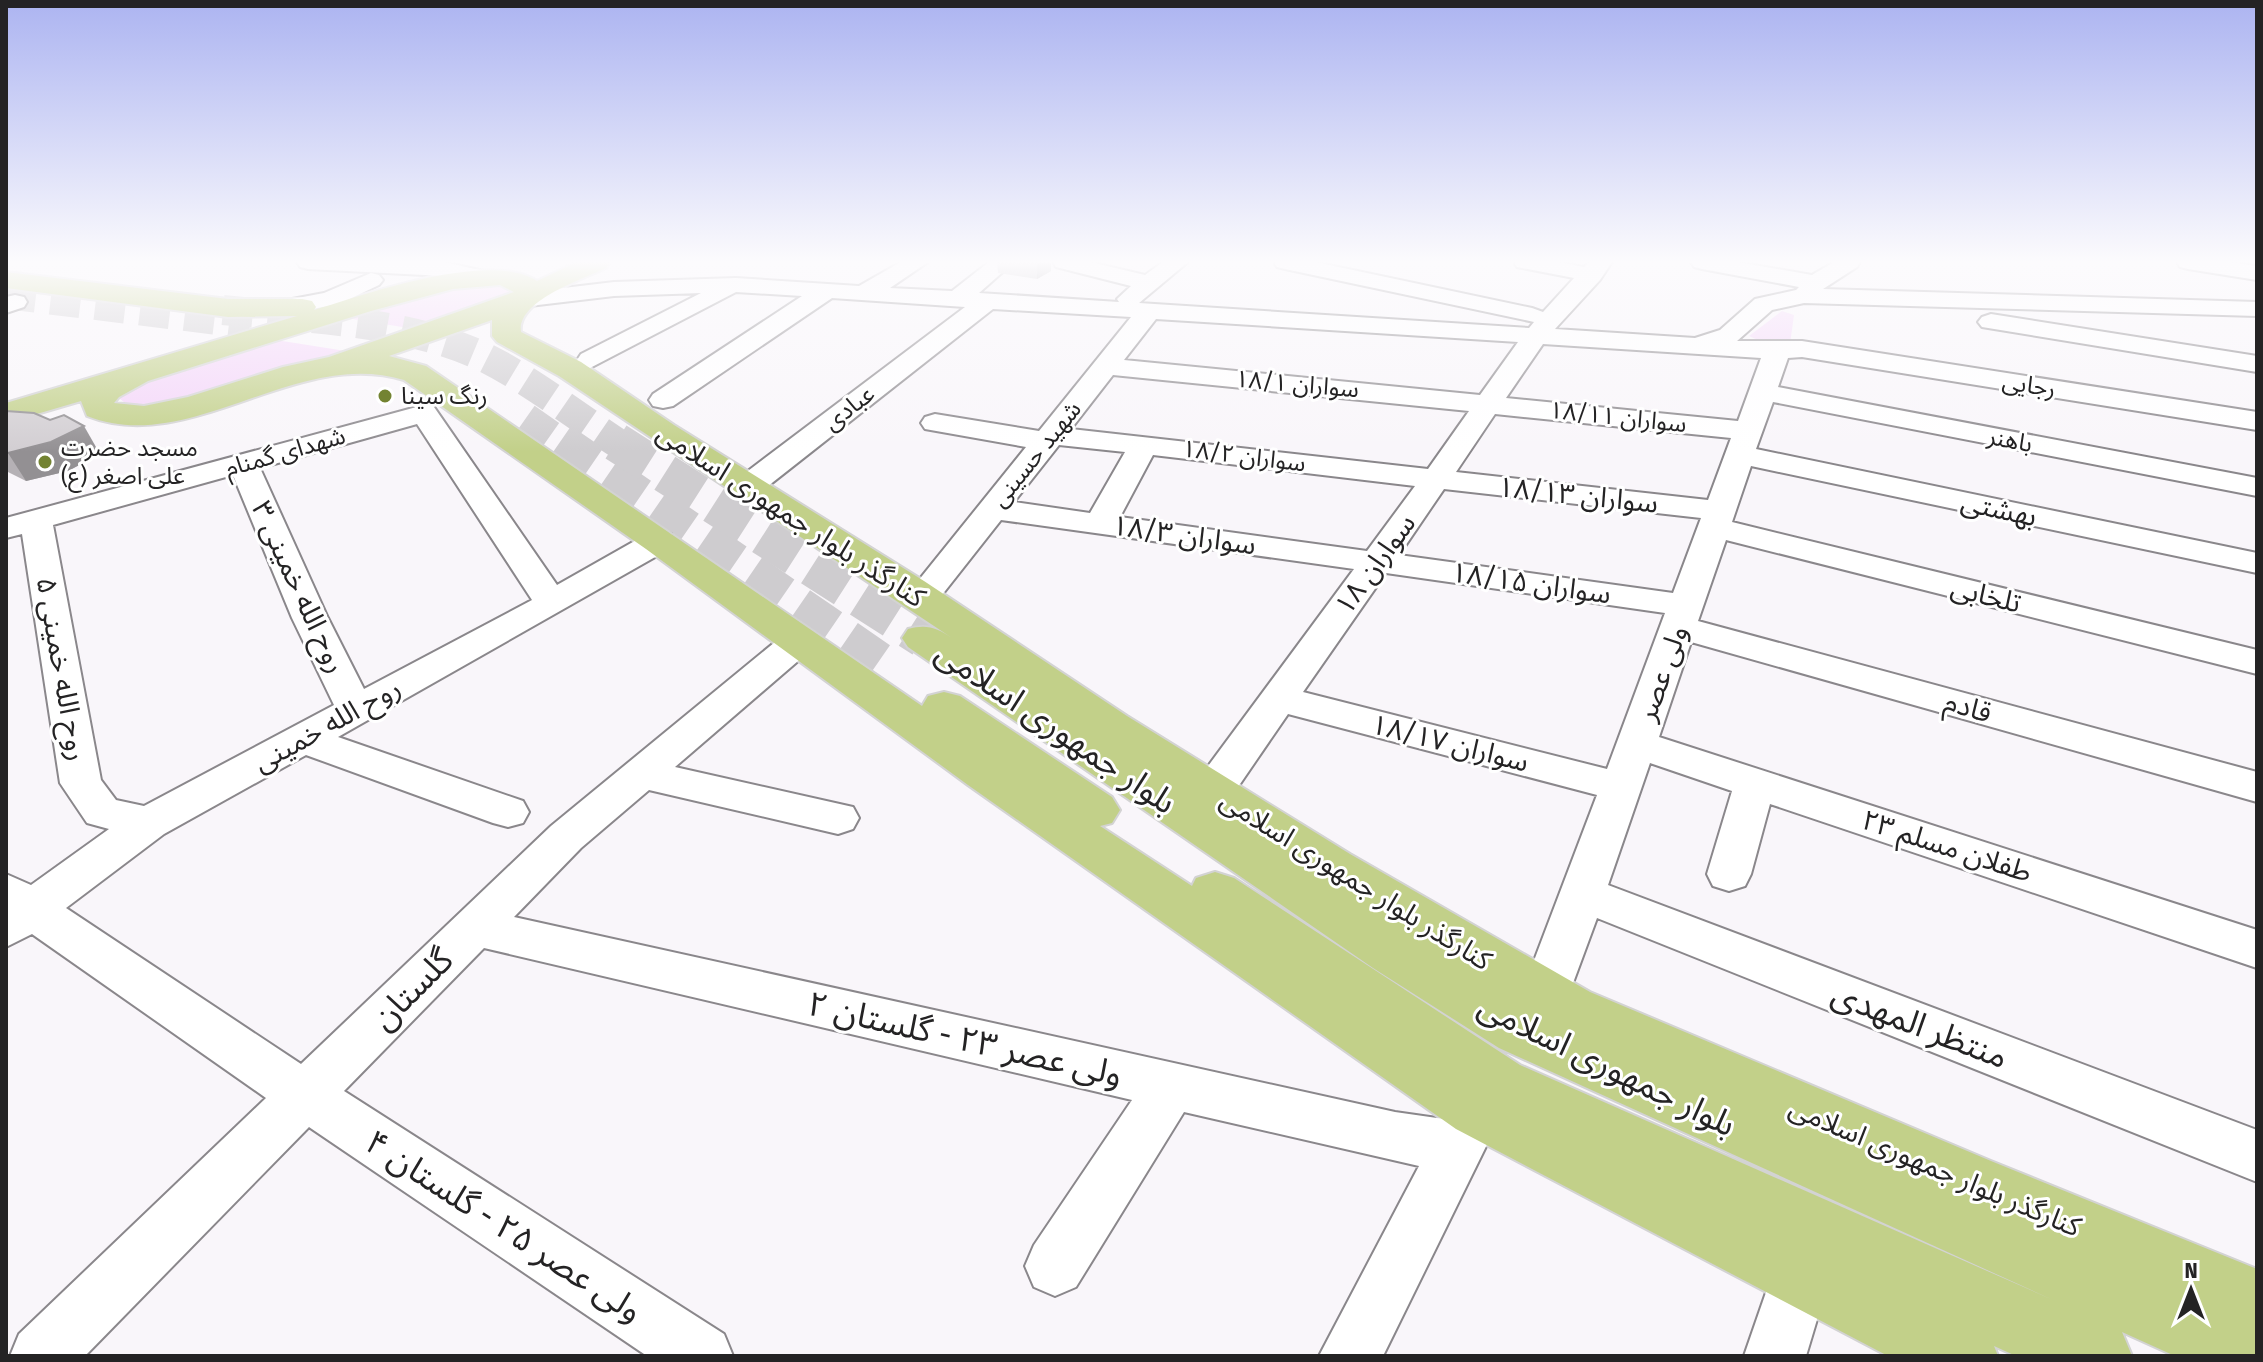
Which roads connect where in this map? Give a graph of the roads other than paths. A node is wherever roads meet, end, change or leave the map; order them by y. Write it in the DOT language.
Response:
graph roads {
  1 [pos="182,326"];
  2 [pos="192,326"];
  3 [pos="239,326"];
  4 [pos="265,326"];
  5 [pos="446,326"];
  6 [pos="506,326"];
  7 [pos="657,326"];
  8 [pos="775,326"];
  9 [pos="956,326"];
  10 [pos="1131,326"];
  11 [pos="1525,326"];
  12 [pos="1537,326"];
  13 [pos="1740,326"];
  14 [pos="1810,326"];
  15 [pos="2014,326"];
  16 [pos="1543,327"];
  17 [pos="507,336"];
  18 [pos="1700,345"];
  19 [pos="1790,350"];
  20 [pos="590,360"];
  21 [pos="340,363"];
  22 [pos="2257,364"];
  23 [pos="1106,366"];
  24 [pos="148,370"];
  25 [pos="415,373"];
  26 [pos="1763,392"];
  27 [pos="663,400"];
  28 [pos="1487,403"];
  29 [pos="6,410"];
  30 [pos="110,414"];
  31 [pos="2257,421"];
  32 [pos="935,423"];
  33 [pos="6,432"];
  34 [pos="1049,438"];
  35 [pos="1745,443"];
  36 [pos="1145,444"];
  37 [pos="243,464"];
  38 [pos="1436,479"];
  39 [pos="747,487"];
  40 [pos="2257,487"];
  41 [pos="993,509"];
  42 [pos="1717,519"];
  43 [pos="21,523"];
  44 [pos="1100,524"];
  45 [pos="659,541"];
  46 [pos="1376,561"];
  47 [pos="2257,563"];
  48 [pos="552,603"];
  49 [pos="1683,616"];
  50 [pos="909,633"];
  51 [pos="799,641"];
  52 [pos="2257,662"];
  53 [pos="1279,699"];
  54 [pos="355,709"];
  55 [pos="302,739"];
  56 [pos="1636,744"];
  57 [pos="641,774"];
  58 [pos="1755,783"];
  59 [pos="1621,787"];
  60 [pos="2257,787"];
  61 [pos="1212,792"];
  62 [pos="508,812"];
  63 [pos="838,818"];
  64 [pos="149,823"];
  65 [pos="1729,874"];
  66 [pos="1583,894"];
  67 [pos="15,910"];
  68 [pos="473,927"];
  69 [pos="2257,949"];
  70 [pos="1546,995"];
  71 [pos="1171,1086"];
  72 [pos="306,1096"];
  73 [pos="1468,1127"];
  74 [pos="2257,1156"];
  75 [pos="1968,1183"];
  76 [pos="1055,1266"];
  77 [pos="1801,1273"];
  78 [pos="2257,1304"];
  79 [pos="2257,1353"];
  80 [pos="41,1356"];
  81 [pos="702,1356"];
  82 [pos="1350,1356"];
  83 [pos="1775,1356"];
  84 [pos="1962,1356"];
  85 [pos="2096,1356"];
  1 -- 24 [label="main road"];
  2 -- 3 [label="main road"];
  4 -- 24 [label="main road"];
  5 -- 21 [label="main road"];
  6 -- 17 [label="main road"];
  7 -- 20 [label="street"];
  8 -- 27 [label="street"];
  9 -- 39 [label="street, عبادی"];
  10 -- 23 [label="street, شهید حسینی"];
  11 -- 16 [label="street"];
  12 -- 16 [label="street"];
  13 -- 18 [label="street"];
  14 -- 19 [label="street, ولی عصر"];
  15 -- 22 [label="street"];
  16 -- 18 [label="street, رجایی"];
  16 -- 28 [label="street, سواران ۱۸"];
  17 -- 25 [label="main road"];
  17 -- 39 [label="main road, کنارگذر بلوار جمهوری اسلامی"];
  18 -- 19 [label="street, رجایی"];
  19 -- 26 [label="street, ولی عصر"];
  19 -- 31 [label="street, رجایی"];
  21 -- 25 [label="main road"];
  21 -- 30 [label="main road"];
  23 -- 28 [label="street, سواران ۱۸/۱"];
  23 -- 34 [label="street, شهید حسینی"];
  24 -- 29 [label="main road"];
  24 -- 30 [label="main road"];
  25 -- 45 [label="main road"];
  26 -- 35 [label="street, ولی عصر"];
  26 -- 40 [label="street, باهنر"];
  28 -- 35 [label="street, سواران ۱۸/۱۱"];
  28 -- 38 [label="street, سواران ۱۸"];
  30 -- 33 [label="main road"];
  32 -- 34 [label="street, سواران ۱۸/۲"];
  34 -- 36 [label="street, سواران ۱۸/۲"];
  34 -- 41 [label="street, شهید حسینی"];
  35 -- 42 [label="street, ولی عصر"];
  35 -- 47 [label="street, بهشتی"];
  36 -- 38 [label="street, سواران ۱۸/۲"];
  36 -- 44 [label="street"];
  37 -- 43 [label="street, شهدای گمنام"];
  37 -- 48 [label="street, شهدای گمنام"];
  37 -- 54 [label="street, روح الله خمینی ۳"];
  38 -- 42 [label="street, سواران ۱۸/۱۳"];
  38 -- 46 [label="street, سواران ۱۸"];
  39 -- 50 [label="main road, کنارگذر بلوار جمهوری اسلامی"];
  41 -- 44 [label="street, سواران ۱۸/۳"];
  41 -- 50 [label="street, شهید حسینی"];
  42 -- 49 [label="street, ولی عصر"];
  42 -- 52 [label="street, تلخابی"];
  43 -- 64 [label="street, روح الله خمینی ۵"];
  44 -- 46 [label="street, سواران ۱۸/۳"];
  45 -- 48 [label="street, روح الله خمینی"];
  45 -- 51 [label="main road"];
  46 -- 49 [label="street, سواران ۱۸/۱۵"];
  46 -- 53 [label="street, سواران ۱۸"];
  48 -- 54 [label="street, روح الله خمینی"];
  49 -- 56 [label="street, ولی عصر"];
  49 -- 60 [label="street, قادم"];
  50 -- 61 [label="main road, کنارگذر بلوار جمهوری اسلامی"];
  50 -- 79 [label="main road, بلوار جمهوری اسلامی"];
  50 -- 85 [label="main road, بلوار جمهوری اسلامی"];
  51 -- 57 [label="street, گلستان"];
  51 -- 73 [label="main road"];
  53 -- 59 [label="street, سواران ۱۸/۱۷"];
  53 -- 61 [label="street, سواران ۱۸"];
  54 -- 55 [label="street, روح الله خمینی"];
  55 -- 62 [label="street"];
  55 -- 64 [label="street, روح الله خمینی"];
  56 -- 58 [label="street, طفلان مسلم ۲۳"];
  56 -- 59 [label="street, ولی عصر"];
  57 -- 63 [label="street"];
  57 -- 68 [label="street, گلستان"];
  58 -- 65 [label="street"];
  58 -- 69 [label="street, طفلان مسلم ۲۳"];
  59 -- 66 [label="street, ولی عصر"];
  61 -- 70 [label="main road, کنارگذر بلوار جمهوری اسلامی"];
  64 -- 67 [label="street, روح الله خمینی"];
  66 -- 70 [label="street, ولی عصر"];
  66 -- 74 [label="street, منتظر المهدی"];
  67 -- 72 [label="street, ولی عصر ۲۵ - گلستان ۴"];
  68 -- 71 [label="street, ولی عصر ۲۳ - گلستان ۲"];
  68 -- 72 [label="street, گلستان"];
  70 -- 75 [label="main road, کنارگذر بلوار جمهوری اسلامی"];
  71 -- 73 [label="street, ولی عصر ۲۳ - گلستان ۲"];
  71 -- 76 [label="street"];
  72 -- 80 [label="street, گلستان"];
  72 -- 81 [label="street, ولی عصر ۲۵ - گلستان ۴"];
  73 -- 77 [label="main road"];
  73 -- 82 [label="street"];
  75 -- 78 [label="main road, کنارگذر بلوار جمهوری اسلامی"];
  75 -- 79 [label="main road"];
  77 -- 83 [label="street"];
  77 -- 84 [label="main road"];
}
